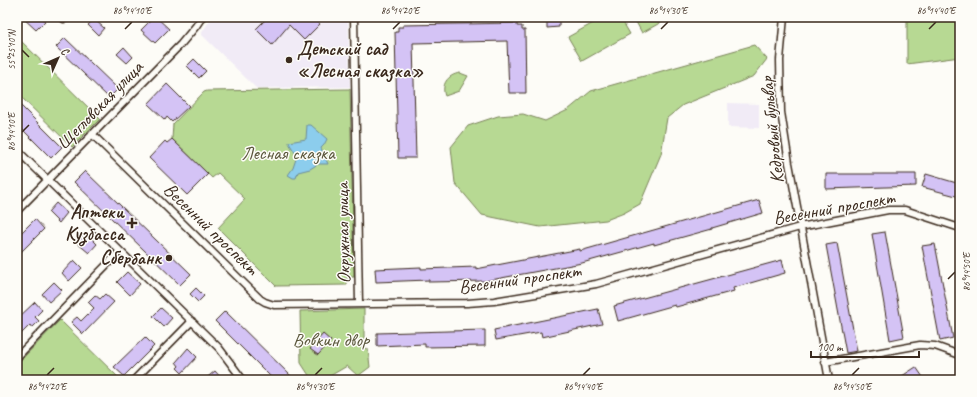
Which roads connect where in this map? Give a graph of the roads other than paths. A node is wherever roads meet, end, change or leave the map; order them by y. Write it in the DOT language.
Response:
graph roads {
  1 [pos="202,17"];
  2 [pos="354,17"];
  3 [pos="784,17"];
  4 [pos="92,134"];
  5 [pos="17,150"];
  6 [pos="47,180"];
  7 [pos="17,211"];
  8 [pos="800,227"];
  9 [pos="960,228"];
  10 [pos="120,251"];
  11 [pos="359,304"];
  12 [pos="192,321"];
  13 [pos="960,355"];
  14 [pos="17,356"];
  15 [pos="825,362"];
  16 [pos="134,380"];
  17 [pos="243,380"];
  18 [pos="829,380"];
  1 -- 4 [label="street, Щегловская улица"];
  2 -- 11 [label="street, Окружная улица"];
  3 -- 8 [label="street, Кедровый бульвар"];
  4 -- 6 [label="street, Щегловская улица"];
  4 -- 11 [label="street, Весенний проспект"];
  5 -- 6 [label="street"];
  6 -- 7 [label="street, Щегловская улица"];
  6 -- 10 [label="street"];
  8 -- 9 [label="street, Весенний проспект"];
  8 -- 11 [label="street, Весенний проспект"];
  8 -- 15 [label="street, Кедровый бульвар"];
  10 -- 12 [label="street"];
  10 -- 14 [label="street"];
  12 -- 16 [label="street"];
  12 -- 17 [label="street"];
  13 -- 15 [label="street"];
  15 -- 18 [label="street, Кедровый бульвар"];
}
